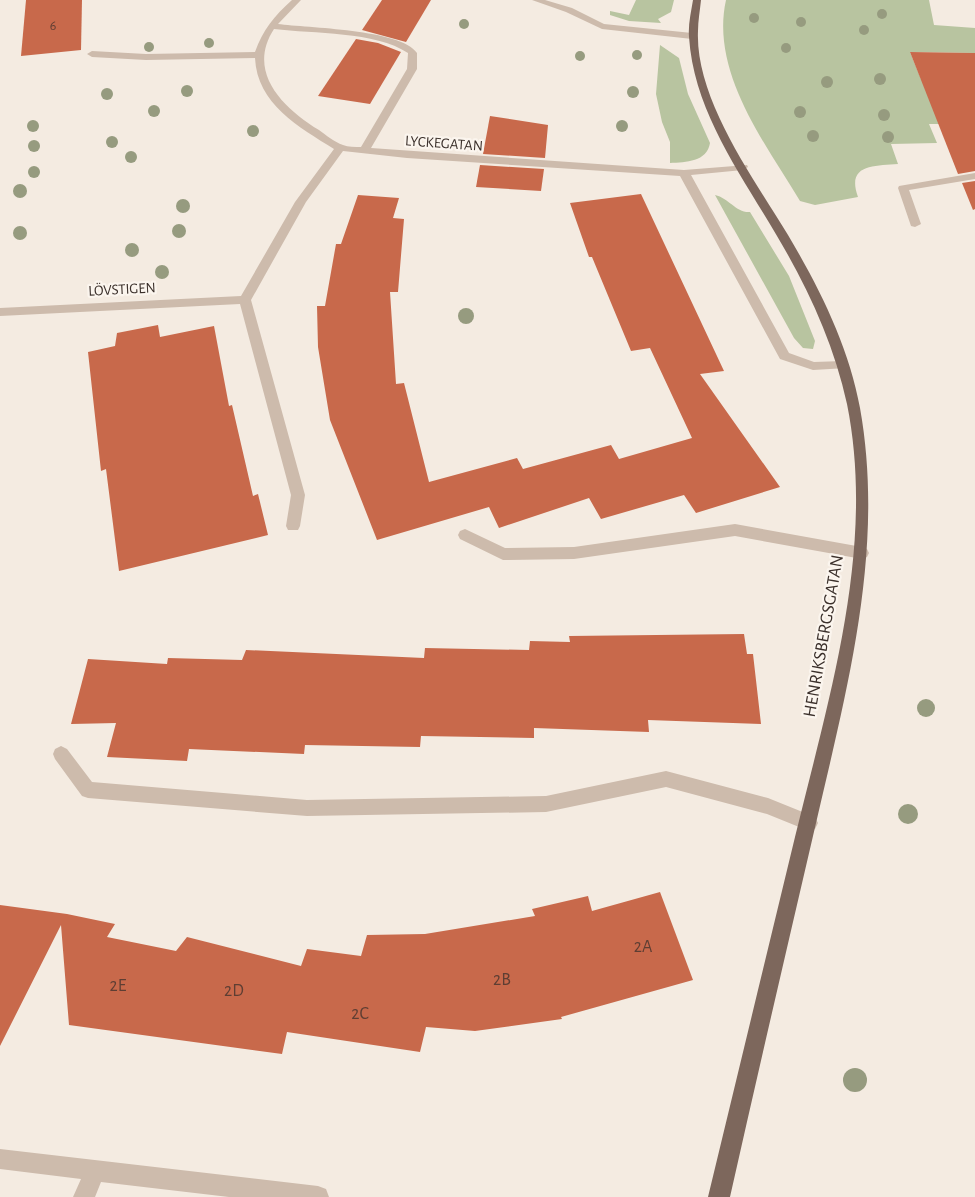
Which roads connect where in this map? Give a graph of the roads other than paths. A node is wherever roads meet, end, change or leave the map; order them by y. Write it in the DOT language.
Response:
graph roads {
  1 [pos="297,0"];
  2 [pos="536,0"];
  3 [pos="698,0"];
  4 [pos="272,26"];
  5 [pos="692,36"];
  6 [pos="92,54"];
  7 [pos="259,55"];
  8 [pos="340,148"];
  9 [pos="364,151"];
  10 [pos="743,167"];
  11 [pos="684,173"];
  12 [pos="975,176"];
  13 [pos="915,224"];
  14 [pos="245,300"];
  15 [pos="0,312"];
  16 [pos="843,365"];
  17 [pos="293,526"];
  18 [pos="465,535"];
  19 [pos="862,553"];
  20 [pos="61,754"];
  21 [pos="808,823"];
  22 [pos="0,1159"];
  23 [pos="95,1171"];
  24 [pos="84,1197"];
  25 [pos="318,1197"];
  26 [pos="719,1197"];
  1 -- 4 [label="street"];
  2 -- 5 [label="street"];
  3 -- 5 [label="main road, HENRIKSBERGSGATAN"];
  4 -- 7 [label="street"];
  4 -- 9 [label="street"];
  5 -- 10 [label="main road, HENRIKSBERGSGATAN"];
  6 -- 7 [label="street"];
  7 -- 8 [label="street, LYCKEGATAN"];
  8 -- 9 [label="street, LYCKEGATAN"];
  8 -- 14 [label="street"];
  9 -- 11 [label="street, LYCKEGATAN"];
  10 -- 11 [label="street, LYCKEGATAN"];
  10 -- 16 [label="main road, HENRIKSBERGSGATAN"];
  11 -- 16 [label="street"];
  12 -- 13 [label="street"];
  14 -- 15 [label="street, LÖVSTIGEN"];
  14 -- 17 [label="street"];
  16 -- 19 [label="main road, HENRIKSBERGSGATAN"];
  18 -- 19 [label="street"];
  19 -- 21 [label="main road, HENRIKSBERGSGATAN"];
  20 -- 21 [label="street"];
  21 -- 26 [label="main road, HENRIKSBERGSGATAN"];
  22 -- 23 [label="street"];
  23 -- 24 [label="street"];
  23 -- 25 [label="street"];
}
